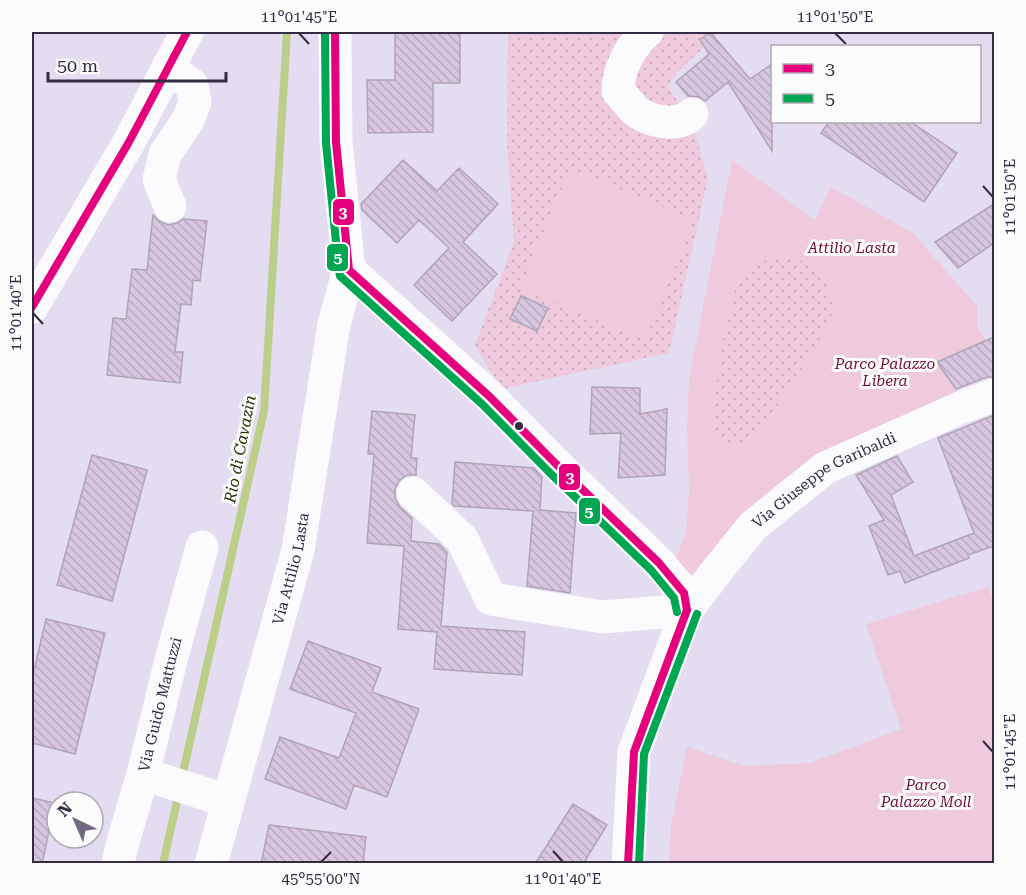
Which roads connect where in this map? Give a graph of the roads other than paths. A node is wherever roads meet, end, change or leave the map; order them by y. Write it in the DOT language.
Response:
graph roads {
  1 [pos="187,32"];
  2 [pos="335,32"];
  3 [pos="647,32"];
  4 [pos="168,67"];
  5 [pos="693,114"];
  6 [pos="170,206"];
  7 [pos="349,270"];
  8 [pos="32,307"];
  9 [pos="994,394"];
  10 [pos="413,493"];
  11 [pos="202,547"];
  12 [pos="687,610"];
  13 [pos="143,774"];
  14 [pos="228,801"];
  15 [pos="118,864"];
  16 [pos="211,864"];
  17 [pos="628,864"];
  1 -- 4 [label="street"];
  2 -- 7 [label="street"];
  3 -- 5 [label="street"];
  4 -- 6 [label="street"];
  4 -- 8 [label="street"];
  7 -- 12 [label="street"];
  7 -- 14 [label="street, Via Attilio Lasta"];
  9 -- 12 [label="street, Via Giuseppe Garibaldi"];
  10 -- 12 [label="street"];
  11 -- 13 [label="street, Via Guido Mattuzzi"];
  12 -- 17 [label="street, Via Giuseppe Garibaldi"];
  13 -- 14 [label="street"];
  13 -- 15 [label="street, Via Guido Mattuzzi"];
  14 -- 16 [label="street, Via Attilio Lasta"];
}
